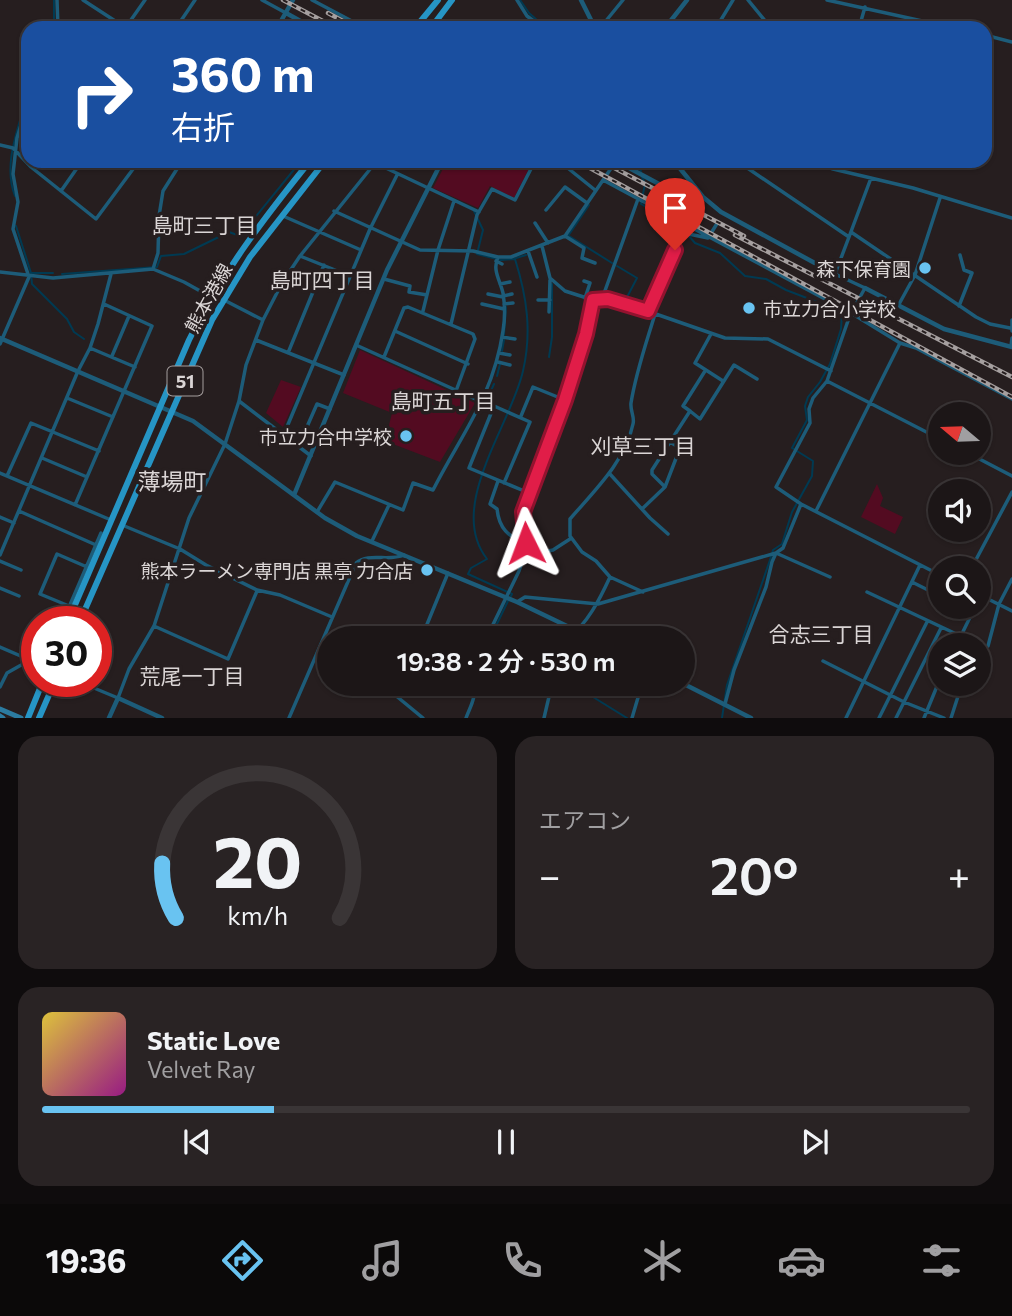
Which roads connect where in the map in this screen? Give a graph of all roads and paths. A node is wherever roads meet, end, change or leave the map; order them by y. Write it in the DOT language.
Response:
graph roads {
  1 [pos="57,0"];
  2 [pos="83,0"];
  3 [pos="145,0"];
  4 [pos="195,0"];
  5 [pos="262,0"];
  6 [pos="293,0"];
  7 [pos="312,0"];
  8 [pos="438,0"];
  9 [pos="517,0"];
  10 [pos="581,0"];
  11 [pos="623,0"];
  12 [pos="687,0"];
  13 [pos="733,0"];
  14 [pos="748,0"];
  15 [pos="827,0"];
  16 [pos="452,1"];
  17 [pos="854,2"];
  18 [pos="865,7"];
  19 [pos="286,13"];
  20 [pos="58,21"];
  21 [pos="115,21"];
  22 [pos="131,21"];
  23 [pos="181,21"];
  24 [pos="281,21"];
  25 [pos="300,21"];
  26 [pos="352,21"];
  27 [pos="421,21"];
  28 [pos="436,21"];
  29 [pos="534,21"];
  30 [pos="591,21"];
  31 [pos="606,21"];
  32 [pos="671,21"];
  33 [pos="720,21"];
  34 [pos="765,21"];
  35 [pos="861,21"];
  36 [pos="924,21"];
  37 [pos="992,38"];
  38 [pos="1012,42"];
  39 [pos="21,122"];
  40 [pos="0,145"];
  41 [pos="14,150"];
  42 [pos="21,157"];
  43 [pos="33,168"];
  44 [pos="77,168"];
  45 [pos="134,168"];
  46 [pos="178,168"];
  47 [pos="304,168"];
  48 [pos="319,168"];
  49 [pos="368,168"];
  50 [pos="384,168"];
  51 [pos="438,168"];
  52 [pos="531,168"];
  53 [pos="568,168"];
  54 [pos="611,168"];
  55 [pos="629,168"];
  56 [pos="680,168"];
  57 [pos="747,168"];
  58 [pos="833,169"];
  59 [pos="397,175"];
  60 [pos="871,178"];
  61 [pos="603,180"];
  62 [pos="427,188"];
  63 [pos="595,190"];
  64 [pos="61,191"];
  65 [pos="703,197"];
  66 [pos="941,197"];
  67 [pos="638,200"];
  68 [pos="454,201"];
  69 [pos="587,203"];
  70 [pos="334,211"];
  71 [pos="546,211"];
  72 [pos="479,212"];
  73 [pos="282,215"];
  74 [pos="1012,218"];
  75 [pos="718,222"];
  76 [pos="535,223"];
  77 [pos="370,229"];
  78 [pos="318,232"];
  79 [pos="851,232"];
  80 [pos="565,236"];
  81 [pos="709,237"];
  82 [pos="849,237"];
  83 [pos="400,242"];
  84 [pos="548,243"];
  85 [pos="541,246"];
  86 [pos="361,250"];
  87 [pos="438,250"];
  88 [pos="468,250"];
  89 [pos="528,251"];
  90 [pos="300,256"];
  91 [pos="960,256"];
  92 [pos="497,259"];
  93 [pos="595,263"];
  94 [pos="502,264"];
  95 [pos="324,265"];
  96 [pos="153,269"];
  97 [pos="0,272"];
  98 [pos="111,274"];
  99 [pos="835,274"];
  100 [pos="915,275"];
  101 [pos="351,276"];
  102 [pos="29,277"];
  103 [pos="537,277"];
  104 [pos="550,278"];
  105 [pos="383,279"];
  106 [pos="584,281"];
  107 [pos="510,282"];
  108 [pos="500,284"];
  109 [pos="865,288"];
  110 [pos="488,294"];
  111 [pos="512,294"];
  112 [pos="427,295"];
  113 [pos="211,297"];
  114 [pos="503,297"];
  115 [pos="585,298"];
  116 [pos="602,299"];
  117 [pos="223,300"];
  118 [pos="538,300"];
  119 [pos="550,300"];
  120 [pos="593,300"];
  121 [pos="513,303"];
  122 [pos="104,304"];
  123 [pos="482,304"];
  124 [pos="898,306"];
  125 [pos="959,306"];
  126 [pos="504,307"];
  127 [pos="423,311"];
  128 [pos="648,311"];
  129 [pos="549,312"];
  130 [pos="655,313"];
  131 [pos="851,313"];
  132 [pos="129,316"];
  133 [pos="263,320"];
  134 [pos="1012,320"];
  135 [pos="451,324"];
  136 [pos="1011,330"];
  137 [pos="395,331"];
  138 [pos="711,334"];
  139 [pos="502,337"];
  140 [pos="1012,338"];
  141 [pos="515,339"];
  142 [pos="256,340"];
  143 [pos="1,341"];
  144 [pos="900,343"];
  145 [pos="356,345"];
  146 [pos="1011,346"];
  147 [pos="90,348"];
  148 [pos="288,352"];
  149 [pos="499,353"];
  150 [pos="510,355"];
  151 [pos="112,357"];
  152 [pos="384,357"];
  153 [pos="498,362"];
  154 [pos="315,363"];
  155 [pos="468,364"];
  156 [pos="510,365"];
  157 [pos="135,367"];
  158 [pos="78,371"];
  159 [pos="705,371"];
  160 [pos="831,371"];
  161 [pos="344,375"];
  162 [pos="757,379"];
  163 [pos="724,381"];
  164 [pos="827,381"];
  165 [pos="124,391"];
  166 [pos="456,391"];
  167 [pos="67,398"];
  168 [pos="1012,399"];
  169 [pos="565,400"];
  170 [pos="239,401"];
  171 [pos="482,402"];
  172 [pos="871,404"];
  173 [pos="160,406"];
  174 [pos="330,409"];
  175 [pos="172,411"];
  176 [pos="690,411"];
  177 [pos="521,416"];
  178 [pos="113,417"];
  179 [pos="53,433"];
  180 [pos="928,433"];
  181 [pos="284,434"];
  182 [pos="320,435"];
  183 [pos="670,441"];
  184 [pos="225,444"];
  185 [pos="99,452"];
  186 [pos="311,456"];
  187 [pos="42,458"];
  188 [pos="991,465"];
  189 [pos="0,472"];
  190 [pos="609,473"];
  191 [pos="7,476"];
  192 [pos="1012,476"];
  193 [pos="87,477"];
  194 [pos="498,480"];
  195 [pos="504,483"];
  196 [pos="30,485"];
  197 [pos="666,487"];
  198 [pos="1012,492"];
  199 [pos="529,493"];
  200 [pos="294,495"];
  201 [pos="801,504"];
  202 [pos="75,505"];
  203 [pos="389,505"];
  204 [pos="642,509"];
  205 [pos="19,511"];
  206 [pos="816,511"];
  207 [pos="317,512"];
  208 [pos="0,517"];
  209 [pos="111,520"];
  210 [pos="14,523"];
  211 [pos="122,524"];
  212 [pos="102,533"];
  213 [pos="668,534"];
  214 [pos="571,538"];
  215 [pos="372,542"];
  216 [pos="526,543"];
  217 [pos="96,545"];
  218 [pos="2,546"];
  219 [pos="180,549"];
  220 [pos="776,553"];
  221 [pos="0,555"];
  222 [pos="404,555"];
  223 [pos="524,556"];
  224 [pos="978,556"];
  225 [pos="0,561"];
  226 [pos="920,565"];
  227 [pos="87,566"];
  228 [pos="928,569"];
  229 [pos="21,570"];
  230 [pos="448,573"];
  231 [pos="610,577"];
  232 [pos="830,577"];
  233 [pos="1012,579"];
  234 [pos="912,582"];
  235 [pos="0,588"];
  236 [pos="257,590"];
  237 [pos="928,590"];
  238 [pos="643,592"];
  239 [pos="867,592"];
  240 [pos="19,596"];
  241 [pos="506,597"];
  242 [pos="517,601"];
  243 [pos="991,601"];
  244 [pos="598,604"];
  245 [pos="999,604"];
  246 [pos="69,606"];
  247 [pos="74,606"];
  248 [pos="86,606"];
  249 [pos="900,607"];
  250 [pos="1012,611"];
  251 [pos="332,617"];
  252 [pos="927,621"];
  253 [pos="154,626"];
  254 [pos="426,626"];
  255 [pos="492,626"];
  256 [pos="568,626"];
  257 [pos="582,626"];
  258 [pos="941,628"];
  259 [pos="952,633"];
  260 [pos="991,635"];
  261 [pos="0,648"];
  262 [pos="21,656"];
  263 [pos="823,661"];
  264 [pos="21,665"];
  265 [pos="863,680"];
  266 [pos="0,687"];
  267 [pos="695,690"];
  268 [pos="890,695"];
  269 [pos="112,696"];
  270 [pos="396,696"];
  271 [pos="474,696"];
  272 [pos="549,696"];
  273 [pos="638,696"];
  274 [pos="933,696"];
  275 [pos="958,696"];
  276 [pos="37,697"];
  277 [pos="48,697"];
  278 [pos="118,698"];
  279 [pos="904,702"];
  280 [pos="724,704"];
  281 [pos="0,709"];
  282 [pos="926,711"];
  283 [pos="21,718"];
  284 [pos="28,718"];
  285 [pos="39,718"];
  286 [pos="110,718"];
  287 [pos="162,718"];
  288 [pos="289,718"];
  289 [pos="422,718"];
  290 [pos="466,718"];
  291 [pos="544,718"];
  292 [pos="632,718"];
  293 [pos="751,718"];
  294 [pos="846,718"];
  295 [pos="879,718"];
  296 [pos="896,718"];
  297 [pos="923,718"];
  298 [pos="944,718"];
  299 [pos="951,718"];
  1 -- 20 [label="street"];
  2 -- 21 [label="street"];
  3 -- 22 [label="street"];
  4 -- 23 [label="street"];
  5 -- 19 [label="street"];
  6 -- 19 [label="street"];
  7 -- 26 [label="street"];
  8 -- 27 [label="main road"];
  9 -- 29 [label="street"];
  10 -- 30 [label="street"];
  11 -- 31 [label="street"];
  12 -- 32 [label="street"];
  13 -- 33 [label="street"];
  14 -- 34 [label="street"];
  15 -- 17 [label="street"];
  16 -- 28 [label="main road"];
  17 -- 18 [label="street"];
  18 -- 35 [label="street"];
  18 -- 36 [label="street"];
  19 -- 24 [label="street"];
  19 -- 25 [label="street"];
  37 -- 38 [label="street"];
  39 -- 41 [label="street"];
  40 -- 41 [label="street"];
  41 -- 42 [label="street"];
  41 -- 102 [label="street"];
  43 -- 64 [label="street"];
  44 -- 64 [label="street"];
  45 -- 64 [label="street"];
  46 -- 96 [label="street"];
  47 -- 113 [label="main road, 熊本港線 / 51"];
  48 -- 73 [label="main road, 熊本港線 / 51"];
  49 -- 70 [label="street"];
  50 -- 59 [label="street"];
  51 -- 62 [label="street"];
  52 -- 72 [label="street"];
  53 -- 63 [label="street"];
  54 -- 61 [label="street"];
  55 -- 65 [label="street"];
  56 -- 65 [label="street"];
  57 -- 82 [label="street"];
  58 -- 60 [label="street"];
  59 -- 62 [label="street"];
  59 -- 77 [label="street"];
  60 -- 66 [label="street"];
  60 -- 79 [label="street"];
  61 -- 63 [label="street"];
  61 -- 67 [label="street"];
  62 -- 68 [label="street"];
  62 -- 83 [label="street"];
  63 -- 69 [label="street"];
  65 -- 99 [label="street"];
  66 -- 74 [label="street"];
  66 -- 100 [label="street"];
  67 -- 81 [label="street"];
  67 -- 116 [label="street"];
  68 -- 72 [label="street"];
  68 -- 87 [label="street"];
  69 -- 71 [label="street"];
  69 -- 80 [label="street"];
  70 -- 77 [label="street"];
  70 -- 78 [label="street"];
  72 -- 88 [label="street"];
  73 -- 78 [label="street"];
  73 -- 117 [label="main road, 熊本港線 / 51"];
  75 -- 81 [label="street"];
  76 -- 84 [label="street"];
  77 -- 83 [label="street"];
  77 -- 86 [label="street"];
  78 -- 86 [label="street"];
  78 -- 90 [label="street"];
  79 -- 82 [label="street"];
  79 -- 100 [label="street"];
  80 -- 84 [label="street"];
  80 -- 93 [label="street"];
  81 -- 128 [label="street"];
  81 -- 131 [label="street"];
  82 -- 99 [label="street"];
  83 -- 87 [label="street"];
  83 -- 105 [label="street"];
  84 -- 85 [label="street"];
  85 -- 89 [label="street"];
  85 -- 104 [label="street"];
  86 -- 101 [label="street"];
  87 -- 88 [label="street"];
  87 -- 112 [label="street"];
  88 -- 92 [label="street"];
  88 -- 135 [label="street"];
  89 -- 92 [label="street"];
  89 -- 103 [label="street"];
  90 -- 95 [label="street"];
  90 -- 133 [label="street"];
  91 -- 125 [label="street"];
  92 -- 94 [label="street"];
  92 -- 108 [label="street"];
  95 -- 101 [label="street"];
  95 -- 148 [label="street"];
  96 -- 98 [label="street"];
  96 -- 113 [label="street"];
  97 -- 102 [label="street"];
  98 -- 102 [label="street"];
  98 -- 122 [label="street"];
  99 -- 109 [label="street"];
  100 -- 124 [label="street"];
  100 -- 125 [label="street"];
  101 -- 154 [label="street"];
  102 -- 143 [label="street"];
  104 -- 115 [label="street"];
  104 -- 119 [label="street"];
  105 -- 112 [label="street"];
  105 -- 145 [label="street"];
  106 -- 115 [label="street"];
  107 -- 108 [label="street"];
  108 -- 114 [label="street"];
  109 -- 124 [label="street"];
  109 -- 131 [label="street"];
  110 -- 114 [label="street"];
  111 -- 114 [label="street"];
  112 -- 127 [label="street"];
  113 -- 173 [label="main road, 熊本港線 / 51"];
  114 -- 126 [label="street"];
  115 -- 120 [label="street"];
  116 -- 120 [label="street"];
  116 -- 128 [label="street"];
  117 -- 133 [label="street"];
  117 -- 175 [label="main road, 熊本港線 / 51"];
  118 -- 119 [label="street"];
  119 -- 129 [label="street"];
  120 -- 169 [label="street"];
  121 -- 126 [label="street"];
  122 -- 132 [label="street"];
  122 -- 147 [label="street"];
  123 -- 126 [label="street"];
  124 -- 146 [label="street"];
  125 -- 136 [label="street"];
  126 -- 139 [label="street"];
  127 -- 135 [label="street"];
  127 -- 137 [label="street"];
  128 -- 130 [label="street"];
  130 -- 138 [label="street"];
  130 -- 190 [label="street"];
  131 -- 144 [label="street"];
  131 -- 160 [label="street"];
  132 -- 151 [label="street"];
  132 -- 157 [label="street"];
  133 -- 142 [label="street"];
  134 -- 136 [label="street"];
  135 -- 155 [label="street"];
  137 -- 152 [label="street"];
  137 -- 155 [label="street"];
  138 -- 159 [label="street"];
  138 -- 160 [label="street"];
  139 -- 141 [label="street"];
  139 -- 149 [label="street"];
  140 -- 146 [label="street"];
  142 -- 148 [label="street"];
  142 -- 170 [label="street"];
  143 -- 158 [label="street"];
  144 -- 168 [label="street"];
  144 -- 172 [label="street"];
  145 -- 152 [label="street"];
  145 -- 161 [label="street"];
  147 -- 151 [label="street"];
  147 -- 158 [label="street"];
  148 -- 154 [label="street"];
  149 -- 150 [label="street"];
  149 -- 153 [label="street"];
  151 -- 157 [label="street"];
  152 -- 166 [label="street"];
  153 -- 156 [label="street"];
  153 -- 171 [label="street"];
  154 -- 161 [label="street"];
  154 -- 181 [label="street"];
  155 -- 166 [label="street"];
  157 -- 165 [label="street"];
  158 -- 165 [label="street"];
  158 -- 167 [label="street"];
  159 -- 163 [label="street"];
  159 -- 176 [label="street"];
  160 -- 164 [label="street"];
  161 -- 174 [label="street"];
  162 -- 163 [label="street"];
  163 -- 176 [label="street"];
  164 -- 172 [label="street"];
  164 -- 201 [label="street"];
  165 -- 173 [label="street"];
  165 -- 178 [label="street"];
  166 -- 171 [label="street"];
  167 -- 178 [label="street"];
  167 -- 179 [label="street"];
  169 -- 177 [label="street"];
  169 -- 199 [label="street"];
  170 -- 181 [label="street"];
  170 -- 184 [label="street"];
  171 -- 203 [label="street"];
  172 -- 180 [label="street"];
  172 -- 206 [label="street"];
  173 -- 175 [label="street"];
  173 -- 209 [label="main road, 熊本港線 / 51"];
  174 -- 182 [label="street"];
  174 -- 182 [label="street"];
  175 -- 184 [label="street"];
  175 -- 211 [label="main road, 熊本港線 / 51"];
  176 -- 183 [label="street"];
  177 -- 194 [label="street"];
  177 -- 195 [label="street"];
  178 -- 185 [label="street"];
  179 -- 185 [label="street"];
  179 -- 187 [label="street"];
  179 -- 191 [label="street"];
  181 -- 186 [label="street"];
  182 -- 186 [label="street"];
  183 -- 197 [label="street"];
  183 -- 197 [label="street"];
  184 -- 200 [label="street"];
  184 -- 219 [label="street"];
  185 -- 193 [label="street"];
  186 -- 200 [label="street"];
  187 -- 193 [label="street"];
  187 -- 196 [label="street"];
  188 -- 192 [label="street"];
  189 -- 191 [label="street"];
  190 -- 204 [label="street"];
  190 -- 214 [label="street"];
  191 -- 196 [label="street"];
  193 -- 202 [label="street"];
  194 -- 195 [label="street"];
  194 -- 216 [label="street"];
  195 -- 199 [label="street"];
  196 -- 202 [label="street"];
  196 -- 205 [label="street"];
  197 -- 204 [label="street"];
  198 -- 224 [label="street"];
  199 -- 216 [label="street"];
  200 -- 207 [label="street"];
  201 -- 206 [label="street"];
  201 -- 220 [label="street"];
  202 -- 209 [label="street"];
  203 -- 207 [label="street"];
  203 -- 215 [label="street"];
  204 -- 213 [label="street"];
  205 -- 210 [label="street"];
  205 -- 217 [label="street"];
  206 -- 226 [label="street"];
  207 -- 215 [label="street"];
  208 -- 210 [label="street"];
  209 -- 211 [label="street"];
  209 -- 247 [label="main road, 熊本港線 / 51"];
  210 -- 218 [label="street"];
  211 -- 219 [label="street"];
  211 -- 248 [label="main road, 熊本港線 / 51"];
  212 -- 217 [label="street"];
  214 -- 223 [label="street"];
  214 -- 231 [label="street"];
  215 -- 222 [label="street"];
  216 -- 223 [label="street"];
  217 -- 227 [label="street"];
  218 -- 221 [label="street"];
  219 -- 236 [label="street"];
  219 -- 253 [label="street"];
  220 -- 232 [label="street"];
  220 -- 238 [label="street"];
  220 -- 280 [label="street"];
  222 -- 230 [label="street"];
  222 -- 251 [label="street"];
  223 -- 241 [label="street"];
  225 -- 229 [label="street"];
  226 -- 228 [label="street"];
  226 -- 234 [label="street"];
  227 -- 246 [label="street"];
  227 -- 246 [label="street"];
  230 -- 241 [label="street"];
  230 -- 254 [label="street"];
  231 -- 238 [label="street"];
  231 -- 244 [label="street"];
  233 -- 245 [label="street"];
  234 -- 237 [label="street"];
  234 -- 249 [label="street"];
  235 -- 240 [label="street"];
  236 -- 251 [label="street"];
  236 -- 253 [label="street"];
  238 -- 244 [label="street"];
  239 -- 249 [label="street"];
  241 -- 242 [label="street"];
  241 -- 255 [label="street"];
  242 -- 244 [label="street"];
  242 -- 256 [label="street"];
  243 -- 245 [label="street"];
  244 -- 257 [label="street"];
  245 -- 250 [label="street"];
  245 -- 260 [label="street"];
  249 -- 252 [label="street"];
  249 -- 265 [label="street"];
  251 -- 288 [label="street"];
  252 -- 258 [label="street"];
  252 -- 268 [label="street"];
  253 -- 278 [label="street"];
  258 -- 259 [label="street"];
  258 -- 279 [label="street"];
  261 -- 262 [label="street"];
  263 -- 265 [label="street"];
  264 -- 266 [label="street"];
  265 -- 268 [label="street"];
  265 -- 294 [label="street"];
  267 -- 280 [label="street"];
  268 -- 279 [label="street"];
  268 -- 295 [label="street"];
  269 -- 278 [label="street"];
  270 -- 289 [label="street"];
  271 -- 290 [label="street"];
  272 -- 291 [label="street"];
  273 -- 292 [label="street"];
  274 -- 282 [label="street"];
  275 -- 299 [label="street"];
  276 -- 284 [label="main road"];
  277 -- 285 [label="main road"];
  278 -- 286 [label="street"];
  278 -- 287 [label="street"];
  279 -- 282 [label="street"];
  279 -- 296 [label="street"];
  280 -- 293 [label="street"];
  281 -- 283 [label="main road"];
  282 -- 297 [label="street"];
  282 -- 298 [label="street"];
}
